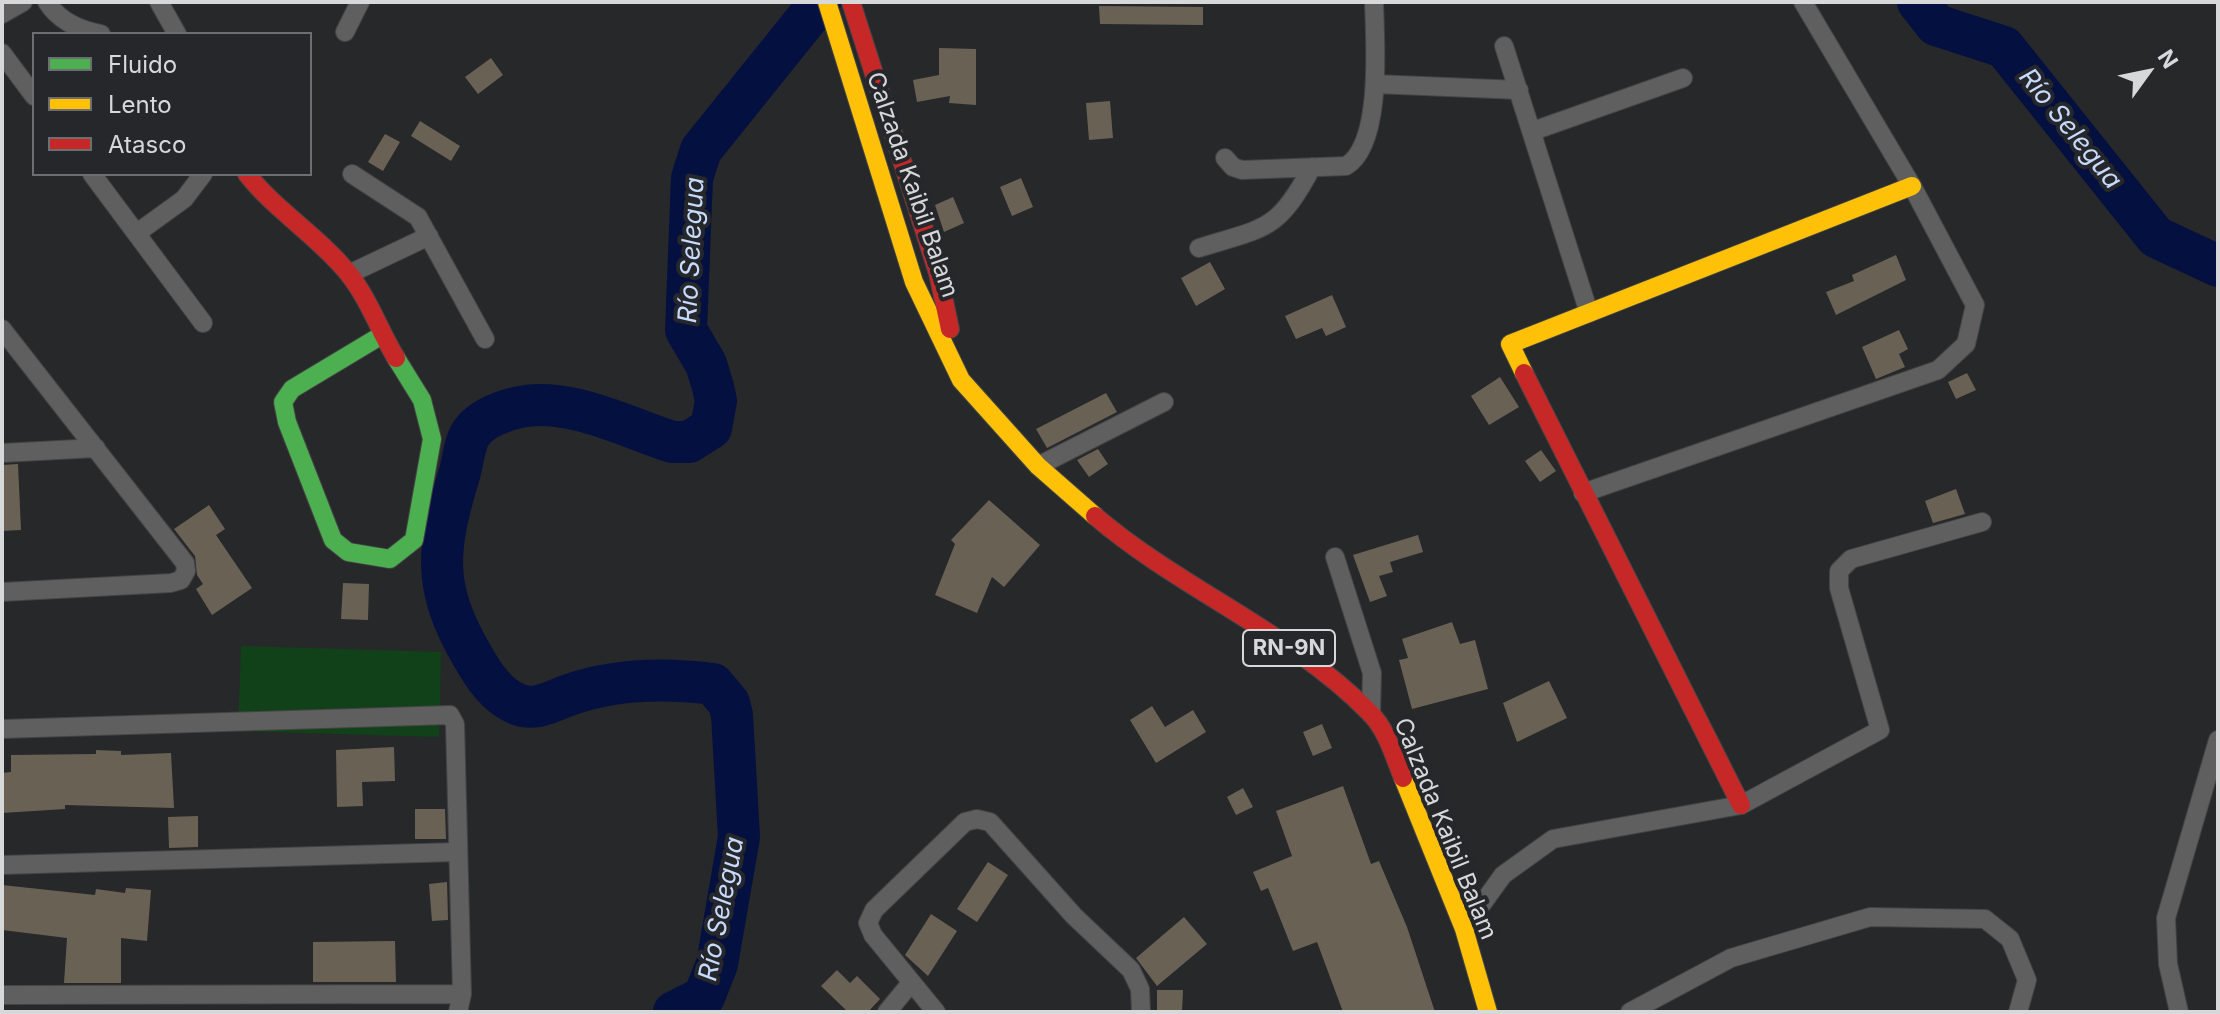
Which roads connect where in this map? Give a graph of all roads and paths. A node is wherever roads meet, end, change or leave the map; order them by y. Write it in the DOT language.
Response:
graph roads {
  1 [pos="23,2"];
  2 [pos="47,2"];
  3 [pos="159,2"];
  4 [pos="360,2"];
  5 [pos="827,2"];
  6 [pos="1374,2"];
  7 [pos="1803,2"];
  8 [pos="852,6"];
  9 [pos="2,14"];
  10 [pos="90,32"];
  11 [pos="176,32"];
  12 [pos="345,32"];
  13 [pos="1504,46"];
  14 [pos="2,53"];
  15 [pos="1683,78"];
  16 [pos="1375,84"];
  17 [pos="1519,90"];
  18 [pos="32,93"];
  19 [pos="1533,131"];
  20 [pos="1225,158"];
  21 [pos="1312,167"];
  22 [pos="352,174"];
  23 [pos="94,176"];
  24 [pos="201,176"];
  25 [pos="249,176"];
  26 [pos="1912,186"];
  27 [pos="137,233"];
  28 [pos="429,236"];
  29 [pos="1199,248"];
  30 [pos="349,274"];
  31 [pos="1589,313"];
  32 [pos="203,323"];
  33 [pos="2,329"];
  34 [pos="382,335"];
  35 [pos="485,339"];
  36 [pos="961,380"];
  37 [pos="1164,402"];
  38 [pos="96,448"];
  39 [pos="2,453"];
  40 [pos="1038,466"];
  41 [pos="1583,493"];
  42 [pos="1982,522"];
  43 [pos="1335,557"];
  44 [pos="2,592"];
  45 [pos="1371,714"];
  46 [pos="2,729"];
  47 [pos="2218,740"];
  48 [pos="1741,805"];
  49 [pos="457,852"];
  50 [pos="2,865"];
  51 [pos="1464,929"];
  52 [pos="911,983"];
  53 [pos="2,995"];
  54 [pos="460,1003"];
  55 [pos="887,1012"];
  56 [pos="936,1012"];
  57 [pos="1141,1012"];
  58 [pos="1488,1012"];
  59 [pos="1630,1012"];
  60 [pos="2018,1012"];
  61 [pos="2179,1012"];
  1 -- 9 [label="street"];
  2 -- 10 [label="street"];
  3 -- 11 [label="street"];
  4 -- 12 [label="street"];
  5 -- 36 [label="street, Calzada Kaibil Balam / RN-9N"];
  6 -- 16 [label="street"];
  7 -- 26 [label="street"];
  8 -- 36 [label="street, Calzada Kaibil Balam / RN-9N"];
  13 -- 17 [label="street"];
  14 -- 18 [label="street"];
  15 -- 19 [label="street"];
  16 -- 17 [label="street"];
  16 -- 21 [label="street"];
  17 -- 19 [label="street"];
  19 -- 31 [label="street"];
  20 -- 21 [label="street"];
  21 -- 29 [label="street"];
  22 -- 28 [label="street"];
  23 -- 27 [label="street"];
  24 -- 27 [label="street"];
  25 -- 30 [label="street"];
  26 -- 31 [label="street"];
  26 -- 41 [label="street"];
  27 -- 32 [label="street"];
  28 -- 30 [label="street"];
  28 -- 35 [label="street"];
  30 -- 34 [label="street"];
  31 -- 41 [label="street"];
  33 -- 38 [label="street"];
  34 -- 34 [label="street"];
  36 -- 40 [label="street, Calzada Kaibil Balam / RN-9N"];
  37 -- 40 [label="street"];
  38 -- 39 [label="street"];
  38 -- 44 [label="street"];
  40 -- 45 [label="street, Calzada Kaibil Balam / RN-9N"];
  41 -- 48 [label="street"];
  42 -- 48 [label="street"];
  43 -- 45 [label="street"];
  45 -- 51 [label="street, Calzada Kaibil Balam / RN-9N"];
  46 -- 49 [label="street"];
  47 -- 61 [label="street"];
  48 -- 51 [label="street"];
  49 -- 50 [label="street"];
  49 -- 54 [label="street"];
  51 -- 58 [label="street, Calzada Kaibil Balam / RN-9N"];
  52 -- 55 [label="street"];
  52 -- 56 [label="street"];
  52 -- 57 [label="street"];
  53 -- 54 [label="street"];
  59 -- 60 [label="street"];
}
